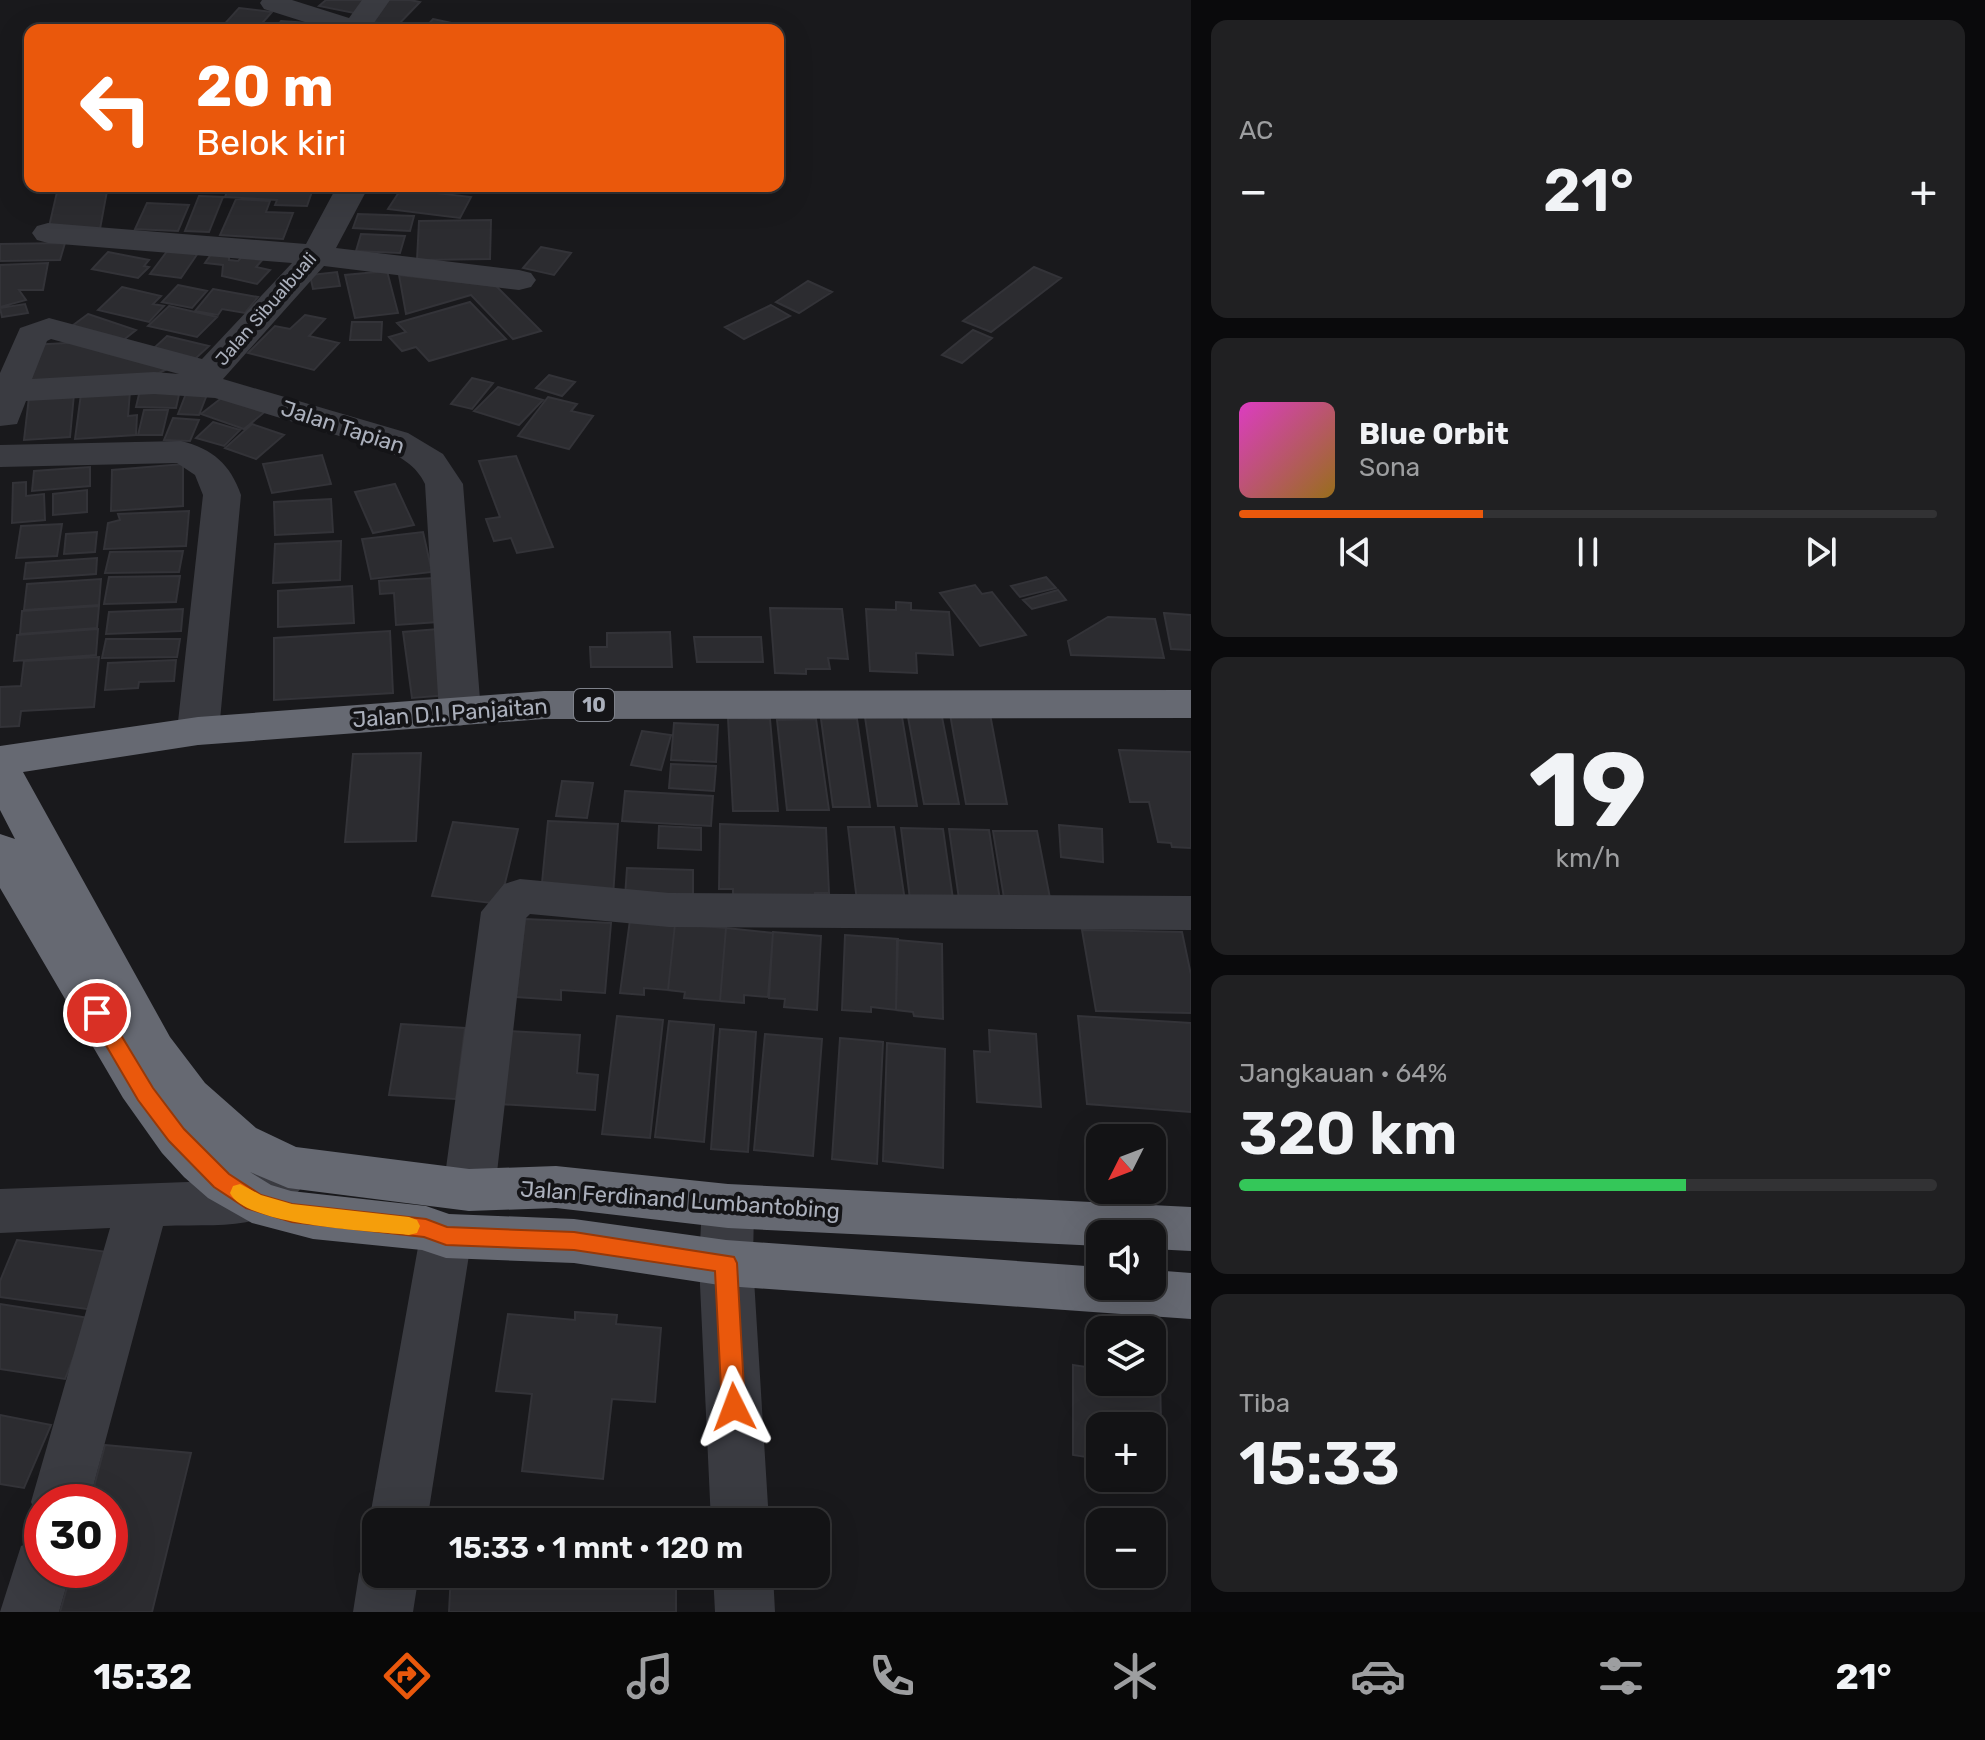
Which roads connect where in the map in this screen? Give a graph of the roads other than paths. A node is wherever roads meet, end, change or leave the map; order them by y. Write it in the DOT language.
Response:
graph roads {
  1 [pos="376,0"];
  2 [pos="274,3"];
  3 [pos="337,24"];
  4 [pos="359,24"];
  5 [pos="350,192"];
  6 [pos="48,233"];
  7 [pos="316,255"];
  8 [pos="519,280"];
  9 [pos="204,379"];
  10 [pos="5,392"];
  11 [pos="0,434"];
  12 [pos="0,456"];
  13 [pos="1191,704"];
  14 [pos="460,712"];
  15 [pos="198,731"];
  16 [pos="0,761"];
  17 [pos="0,770"];
  18 [pos="0,850"];
  19 [pos="1191,913"];
  20 [pos="271,1184"];
  21 [pos="556,1187"];
  22 [pos="728,1206"];
  23 [pos="142,1208"];
  24 [pos="0,1211"];
  25 [pos="457,1213"];
  26 [pos="1191,1229"];
  27 [pos="574,1241"];
  28 [pos="726,1263"];
  29 [pos="1191,1296"];
  30 [pos="65,1484"];
  31 [pos="401,1508"];
  32 [pos="739,1508"];
  33 [pos="36,1588"];
  34 [pos="387,1588"];
  35 [pos="744,1588"];
  36 [pos="29,1612"];
  37 [pos="383,1612"];
  38 [pos="745,1612"];
  1 -- 4 [label="street"];
  2 -- 3 [label="street"];
  5 -- 7 [label="street, Jalan Sibualbuali"];
  6 -- 7 [label="street"];
  7 -- 8 [label="street"];
  7 -- 9 [label="street, Jalan Sibualbuali"];
  9 -- 10 [label="street, Jalan Tapian"];
  9 -- 10 [label="street"];
  9 -- 14 [label="street, Jalan Tapian"];
  10 -- 11 [label="street"];
  12 -- 15 [label="street"];
  13 -- 14 [label="highway, Jalan D.I. Panjaitan / 10"];
  14 -- 15 [label="highway, Jalan D.I. Panjaitan / 10"];
  15 -- 16 [label="highway, Jalan D.I. Panjaitan / 10"];
  17 -- 20 [label="highway, Jalan Ferdinand Lumbantobing"];
  18 -- 20 [label="highway, Jalan Ferdinand Lumbantobing"];
  19 -- 25 [label="street"];
  20 -- 23 [label="street"];
  20 -- 25 [label="highway, Jalan Ferdinand Lumbantobing"];
  21 -- 22 [label="highway, Jalan Ferdinand Lumbantobing"];
  21 -- 25 [label="highway, Jalan Ferdinand Lumbantobing"];
  21 -- 27 [label="highway"];
  22 -- 26 [label="highway, Jalan Ferdinand Lumbantobing"];
  22 -- 28 [label="street"];
  23 -- 24 [label="street"];
  23 -- 30 [label="street"];
  25 -- 27 [label="highway, Jalan Ferdinand Lumbantobing"];
  25 -- 31 [label="street"];
  27 -- 28 [label="highway, Jalan Ferdinand Lumbantobing"];
  28 -- 29 [label="highway, Jalan Ferdinand Lumbantobing"];
  28 -- 32 [label="street"];
  33 -- 36 [label="street"];
  34 -- 37 [label="street"];
  35 -- 38 [label="street"];
}
